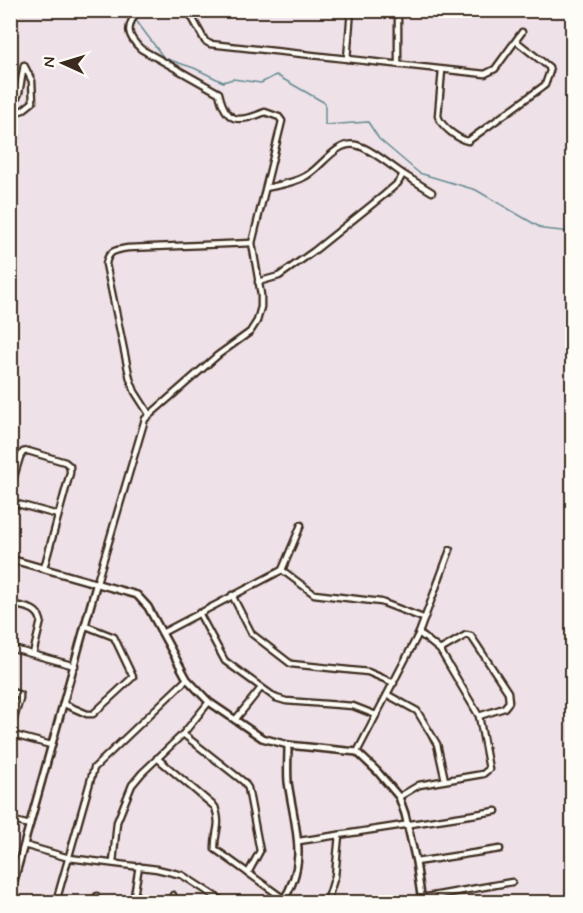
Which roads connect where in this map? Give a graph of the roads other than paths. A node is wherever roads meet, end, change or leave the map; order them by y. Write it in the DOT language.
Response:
graph roads {
  1 [pos="138,10"];
  2 [pos="351,10"];
  3 [pos="398,10"];
  4 [pos="188,11"];
  5 [pos="522,33"];
  6 [pos="516,41"];
  7 [pos="347,59"];
  8 [pos="398,64"];
  9 [pos="442,70"];
  10 [pos="10,113"];
  11 [pos="10,132"];
  12 [pos="16,136"];
  13 [pos="403,174"];
  14 [pos="266,188"];
  15 [pos="432,192"];
  16 [pos="252,243"];
  17 [pos="258,282"];
  18 [pos="149,414"];
  19 [pos="10,490"];
  20 [pos="10,499"];
  21 [pos="58,515"];
  22 [pos="301,525"];
  23 [pos="450,550"];
  24 [pos="10,559"];
  25 [pos="44,568"];
  26 [pos="282,570"];
  27 [pos="98,582"];
  28 [pos="232,595"];
  29 [pos="10,604"];
  30 [pos="199,613"];
  31 [pos="423,618"];
  32 [pos="86,626"];
  33 [pos="162,633"];
  34 [pos="419,633"];
  35 [pos="10,648"];
  36 [pos="440,650"];
  37 [pos="33,654"];
  38 [pos="75,666"];
  39 [pos="187,680"];
  40 [pos="394,683"];
  41 [pos="261,688"];
  42 [pos="10,691"];
  43 [pos="388,694"];
  44 [pos="209,702"];
  45 [pos="64,704"];
  46 [pos="376,715"];
  47 [pos="479,716"];
  48 [pos="236,720"];
  49 [pos="10,733"];
  50 [pos="183,734"];
  51 [pos="288,745"];
  52 [pos="51,746"];
  53 [pos="357,752"];
  54 [pos="157,758"];
  55 [pos="445,780"];
  56 [pos="399,797"];
  57 [pos="496,811"];
  58 [pos="10,820"];
  59 [pos="408,823"];
  60 [pos="30,825"];
  61 [pos="339,835"];
  62 [pos="299,841"];
  63 [pos="24,845"];
  64 [pos="500,849"];
  65 [pos="69,858"];
  66 [pos="416,862"];
  67 [pos="113,863"];
  68 [pos="138,866"];
  69 [pos="248,873"];
  70 [pos="512,882"];
  71 [pos="10,895"];
  72 [pos="173,895"];
  73 [pos="97,896"];
  74 [pos="422,900"];
  75 [pos="283,901"];
  76 [pos="56,903"];
  77 [pos="95,903"];
  78 [pos="133,903"];
  79 [pos="172,903"];
  80 [pos="224,903"];
  81 [pos="327,903"];
  1 -- 14 [label="street"];
  2 -- 7 [label="street"];
  3 -- 8 [label="street"];
  4 -- 7 [label="street"];
  5 -- 6 [label="street"];
  6 -- 9 [label="street"];
  6 -- 9 [label="street"];
  7 -- 8 [label="street"];
  8 -- 9 [label="street"];
  10 -- 10 [label="street"];
  11 -- 12 [label="street"];
  13 -- 14 [label="street"];
  13 -- 15 [label="street"];
  13 -- 17 [label="street"];
  14 -- 16 [label="street"];
  16 -- 17 [label="street"];
  16 -- 18 [label="street"];
  17 -- 18 [label="street"];
  18 -- 27 [label="street"];
  19 -- 21 [label="street"];
  20 -- 21 [label="street"];
  21 -- 25 [label="street"];
  22 -- 26 [label="street"];
  23 -- 31 [label="street"];
  24 -- 25 [label="street"];
  25 -- 27 [label="street"];
  26 -- 28 [label="street"];
  26 -- 31 [label="street"];
  27 -- 32 [label="street"];
  27 -- 33 [label="street"];
  28 -- 30 [label="street"];
  28 -- 40 [label="street"];
  29 -- 37 [label="street"];
  30 -- 33 [label="street"];
  30 -- 41 [label="street"];
  31 -- 34 [label="street"];
  32 -- 38 [label="street"];
  32 -- 45 [label="street"];
  33 -- 39 [label="street"];
  34 -- 36 [label="street"];
  34 -- 40 [label="street"];
  35 -- 37 [label="street"];
  36 -- 47 [label="street"];
  36 -- 47 [label="street"];
  37 -- 38 [label="street"];
  38 -- 45 [label="street"];
  39 -- 44 [label="street"];
  39 -- 65 [label="street"];
  40 -- 43 [label="street"];
  41 -- 46 [label="street"];
  41 -- 48 [label="street"];
  42 -- 49 [label="street"];
  43 -- 46 [label="street"];
  43 -- 55 [label="street"];
  44 -- 48 [label="street"];
  44 -- 50 [label="street"];
  45 -- 52 [label="street"];
  46 -- 53 [label="street"];
  47 -- 55 [label="street"];
  48 -- 51 [label="street"];
  49 -- 52 [label="street"];
  50 -- 54 [label="street"];
  50 -- 69 [label="street"];
  51 -- 53 [label="street"];
  51 -- 62 [label="street"];
  52 -- 60 [label="street"];
  53 -- 56 [label="street"];
  54 -- 67 [label="street"];
  54 -- 69 [label="street"];
  55 -- 56 [label="street"];
  56 -- 59 [label="street"];
  57 -- 59 [label="street"];
  58 -- 60 [label="street"];
  59 -- 61 [label="street"];
  59 -- 66 [label="street"];
  60 -- 63 [label="street"];
  61 -- 62 [label="street"];
  61 -- 81 [label="street"];
  62 -- 75 [label="street"];
  63 -- 65 [label="street"];
  63 -- 71 [label="street"];
  64 -- 66 [label="street"];
  65 -- 67 [label="street"];
  65 -- 76 [label="street"];
  66 -- 74 [label="street"];
  67 -- 68 [label="street"];
  68 -- 78 [label="street"];
  68 -- 80 [label="street"];
  69 -- 75 [label="street"];
  70 -- 74 [label="street"];
  72 -- 79 [label="street"];
  73 -- 77 [label="street"];
}
